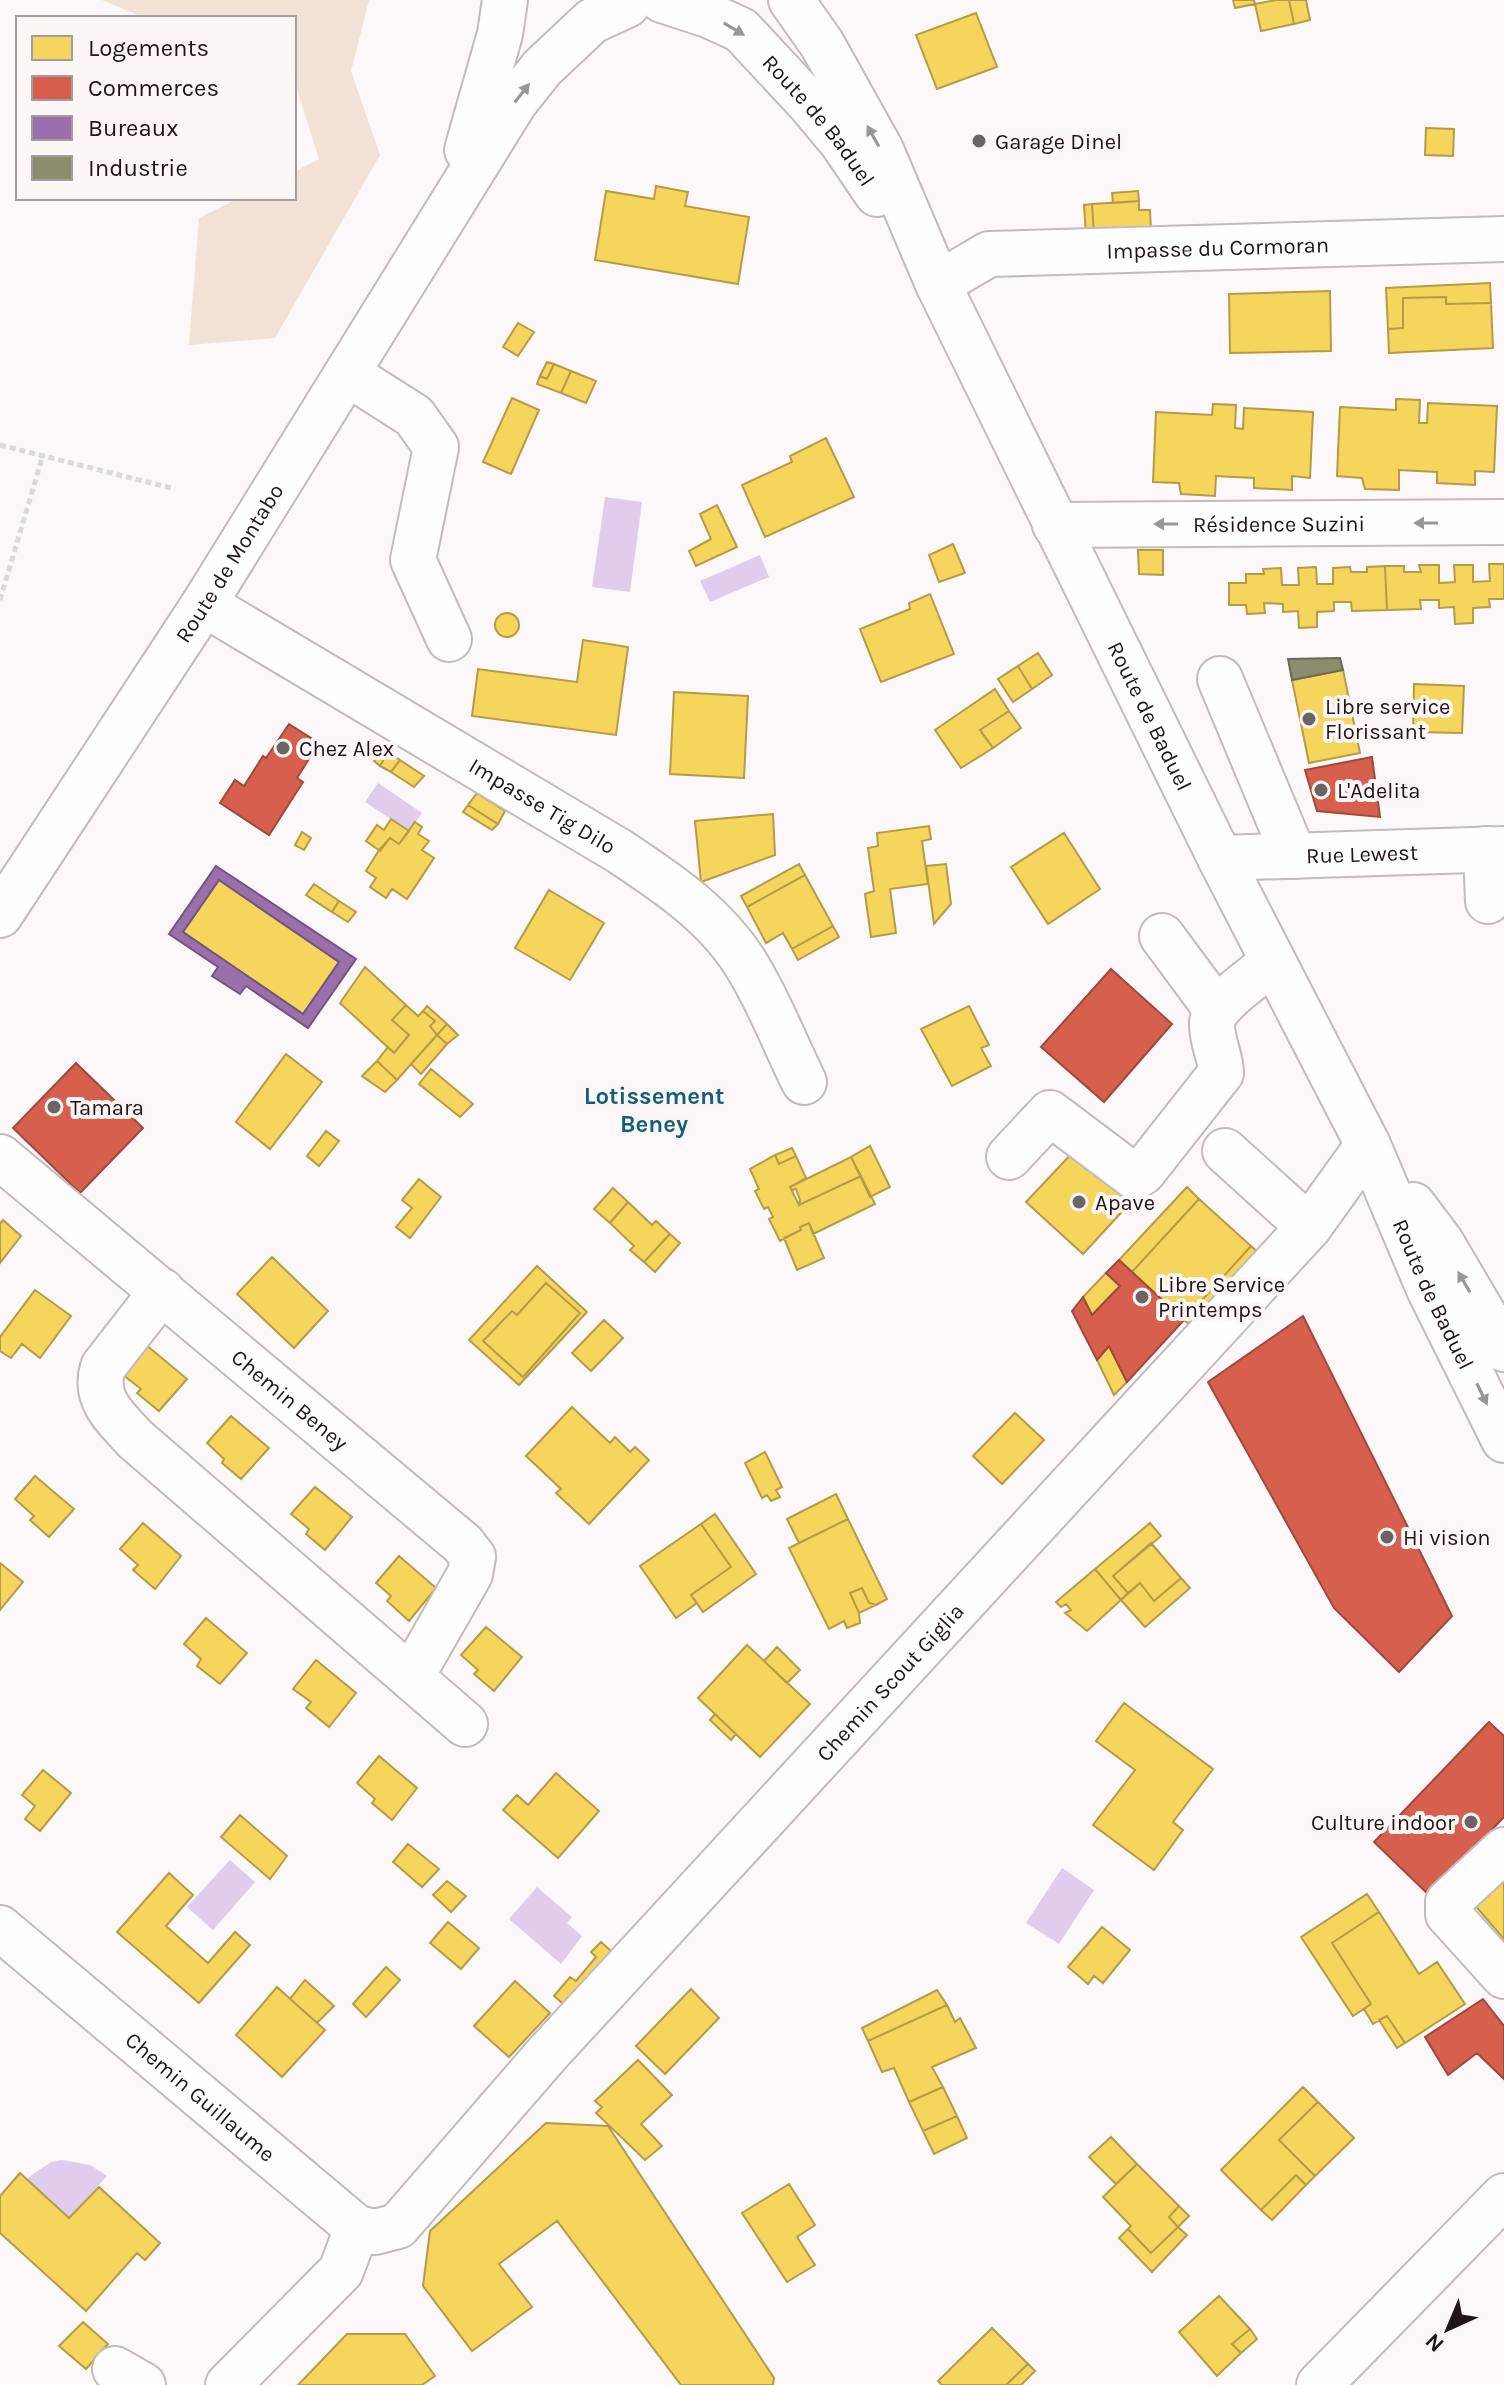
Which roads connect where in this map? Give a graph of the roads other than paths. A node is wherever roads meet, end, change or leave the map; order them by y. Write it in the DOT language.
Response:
graph roads {
  1 [pos="505,0"];
  2 [pos="636,1"];
  3 [pos="792,1"];
  4 [pos="450,205"];
  5 [pos="1504,239"];
  6 [pos="938,284"];
  7 [pos="348,374"];
  8 [pos="1504,522"];
  9 [pos="1055,525"];
  10 [pos="204,604"];
  11 [pos="449,639"];
  12 [pos="1220,679"];
  13 [pos="1495,849"];
  14 [pos="1294,856"];
  15 [pos="1220,858"];
  16 [pos="1488,901"];
  17 [pos="0,915"];
  18 [pos="1162,936"];
  19 [pos="1273,962"];
  20 [pos="1216,1009"];
  21 [pos="804,1082"];
  22 [pos="1368,1145"];
  23 [pos="1225,1151"];
  24 [pos="0,1157"];
  25 [pos="1009,1157"];
  26 [pos="1309,1227"];
  27 [pos="162,1291"];
  28 [pos="1504,1349"];
  29 [pos="1504,1440"];
  30 [pos="411,1677"];
  31 [pos="465,1724"];
  32 [pos="1504,1850"];
  33 [pos="0,1928"];
  34 [pos="1504,1976"];
  35 [pos="1504,2196"];
  36 [pos="357,2228"];
  37 [pos="228,2385"];
  38 [pos="1319,2385"];
  1 -- 4 [label="street, Route de Montabo"];
  4 -- 2 [label="street, Route de Montabo, one-way"];
  2 -- 6 [label="street, Route de Baduel, one-way"];
  6 -- 3 [label="street, Route de Baduel, one-way"];
  4 -- 7 [label="street, Route de Montabo"];
  5 -- 6 [label="street, Impasse du Cormoran"];
  6 -- 9 [label="street, Route de Baduel"];
  7 -- 10 [label="street, Route de Montabo"];
  7 -- 11 [label="street"];
  8 -- 9 [label="street, Résidence Suzini, one-way"];
  9 -- 15 [label="street, Route de Baduel"];
  10 -- 17 [label="street, Route de Montabo"];
  10 -- 21 [label="street, Impasse Tig Dilo"];
  12 -- 14 [label="street"];
  13 -- 14 [label="street, Rue Lewest"];
  13 -- 16 [label="street"];
  14 -- 15 [label="street, Rue Lewest"];
  15 -- 19 [label="street, Route de Baduel"];
  18 -- 20 [label="street"];
  19 -- 20 [label="street"];
  19 -- 22 [label="street, Route de Baduel"];
  20 -- 25 [label="street"];
  22 -- 26 [label="street, Chemin Scout Giglia"];
  28 -- 22 [label="street, Route de Baduel, one-way"];
  22 -- 29 [label="street, Route de Baduel, one-way"];
  23 -- 26 [label="street"];
  24 -- 27 [label="street, Chemin Beney"];
  26 -- 36 [label="street, Chemin Scout Giglia"];
  27 -- 30 [label="street"];
  27 -- 30 [label="street, Chemin Beney"];
  30 -- 31 [label="street"];
  32 -- 34 [label="street"];
  33 -- 36 [label="street, Chemin Guillaume"];
  35 -- 38 [label="street"];
  36 -- 37 [label="street"];
}
